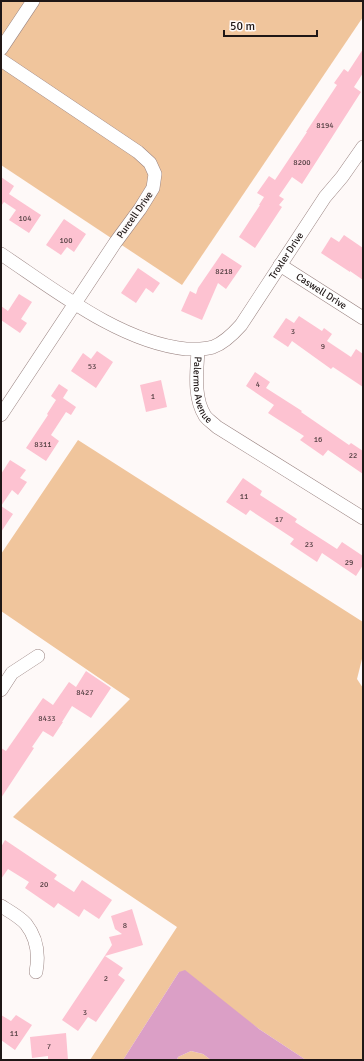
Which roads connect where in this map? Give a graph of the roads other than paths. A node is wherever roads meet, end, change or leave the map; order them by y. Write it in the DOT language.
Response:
graph roads {
  1 [pos="33,1"];
  2 [pos="1,49"];
  3 [pos="1,60"];
  4 [pos="363,147"];
  5 [pos="1,254"];
  6 [pos="280,265"];
  7 [pos="75,303"];
  8 [pos="363,318"];
  9 [pos="198,350"];
  10 [pos="1,415"];
  11 [pos="363,518"];
  12 [pos="38,656"];
  13 [pos="1,690"];
  14 [pos="1,906"];
  15 [pos="36,972"];
  1 -- 2 [label="street"];
  3 -- 7 [label="street, Purcell Drive"];
  4 -- 6 [label="street, Troxler Drive"];
  5 -- 7 [label="street, Palermo Avenue"];
  6 -- 8 [label="street, Caswell Drive"];
  6 -- 9 [label="street, Troxler Drive"];
  7 -- 9 [label="street, Palermo Avenue"];
  7 -- 10 [label="street, Purcell Drive"];
  9 -- 11 [label="street, Palermo Avenue"];
  12 -- 13 [label="street"];
  14 -- 15 [label="street"];
}
